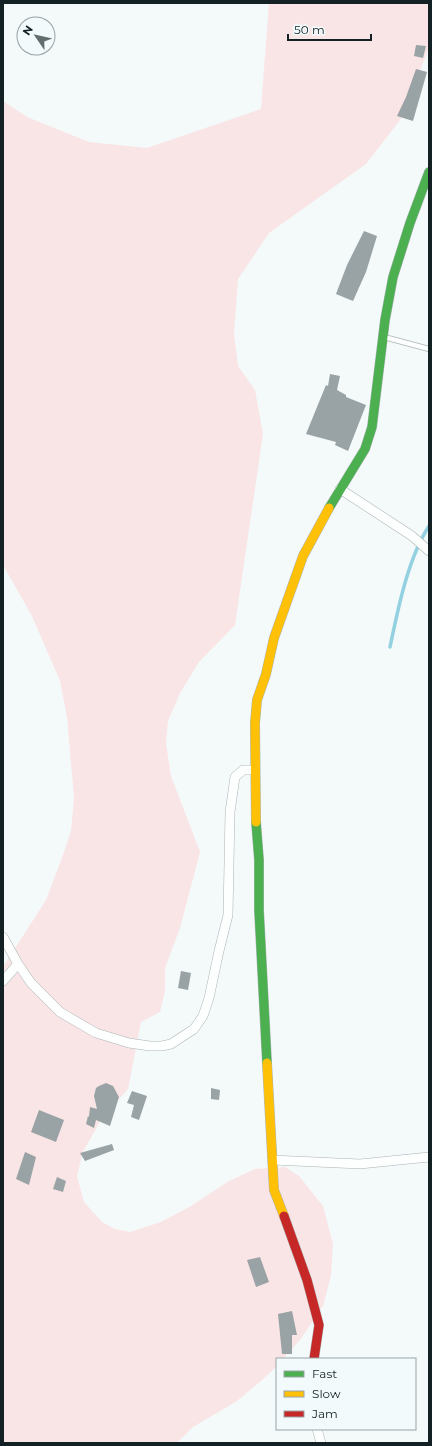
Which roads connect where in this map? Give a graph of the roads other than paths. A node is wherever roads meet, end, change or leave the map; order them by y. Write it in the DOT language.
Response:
graph roads {
  1 [pos="429,172"];
  2 [pos="383,337"];
  3 [pos="429,349"];
  4 [pos="340,489"];
  5 [pos="428,550"];
  6 [pos="255,770"];
  7 [pos="3,937"];
  8 [pos="18,964"];
  9 [pos="3,981"];
  10 [pos="429,1157"];
  11 [pos="272,1160"];
  12 [pos="314,1358"];
  13 [pos="318,1430"];
  14 [pos="321,1443"];
  1 -- 2 [label="street"];
  2 -- 3 [label="lane"];
  2 -- 4 [label="street"];
  4 -- 5 [label="street"];
  4 -- 6 [label="street"];
  6 -- 8 [label="street"];
  6 -- 11 [label="street"];
  7 -- 8 [label="street"];
  8 -- 9 [label="street"];
  10 -- 11 [label="street"];
  11 -- 12 [label="street"];
  13 -- 14 [label="street"];
}
